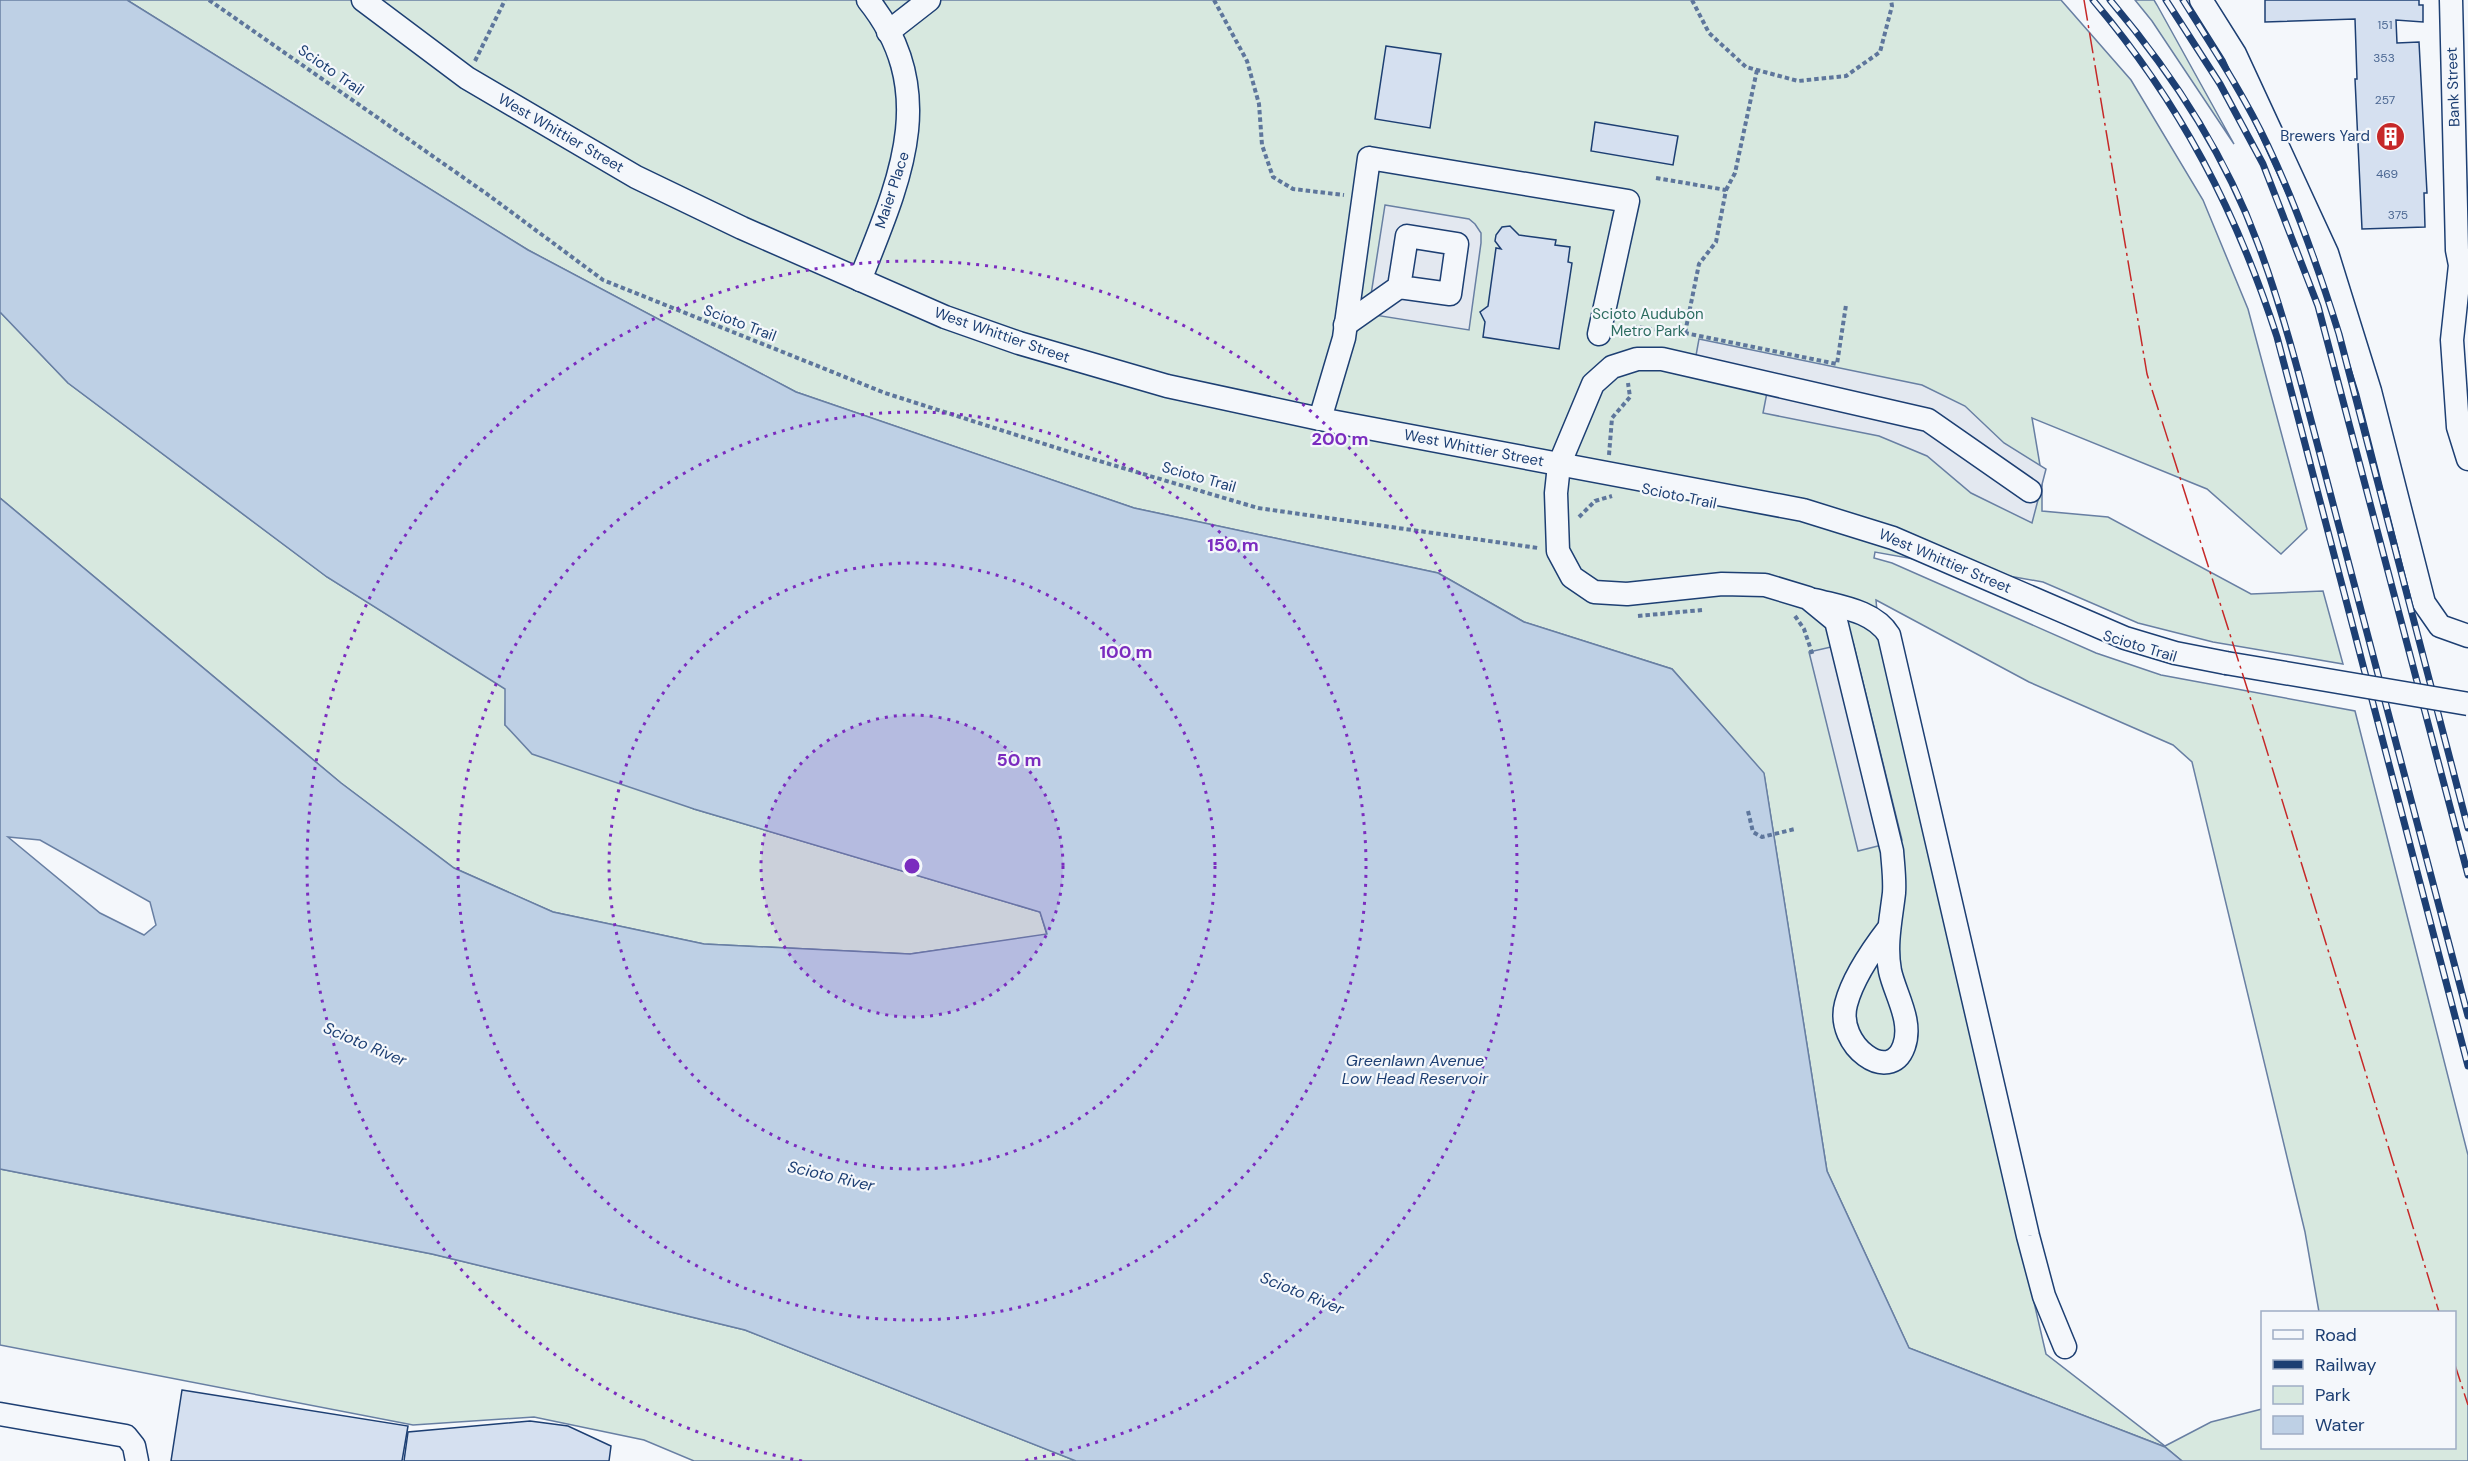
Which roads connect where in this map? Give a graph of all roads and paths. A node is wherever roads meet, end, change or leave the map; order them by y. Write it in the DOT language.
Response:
graph roads {
  1 [pos="209,0"];
  2 [pos="363,0"];
  3 [pos="506,0"];
  4 [pos="868,0"];
  5 [pos="929,0"];
  6 [pos="1214,0"];
  7 [pos="1692,0"];
  8 [pos="1891,0"];
  9 [pos="2201,0"];
  10 [pos="2451,0"];
  11 [pos="888,32"];
  12 [pos="1757,70"];
  13 [pos="467,78"];
  14 [pos="1656,178"];
  15 [pos="1726,190"];
  16 [pos="1363,195"];
  17 [pos="2464,266"];
  18 [pos="860,280"];
  19 [pos="1399,287"];
  20 [pos="1345,325"];
  21 [pos="1685,333"];
  22 [pos="1599,334"];
  23 [pos="1320,419"];
  24 [pos="2468,459"];
  25 [pos="1559,465"];
  26 [pos="2030,491"];
  27 [pos="1614,495"];
  28 [pos="1575,520"];
  29 [pos="1558,551"];
  30 [pos="1808,598"];
  31 [pos="2468,636"];
  32 [pos="2468,704"];
  33 [pos="1748,811"];
  34 [pos="1795,829"];
  35 [pos="1889,928"];
  36 [pos="2065,1347"];
  37 [pos="0,1414"];
  38 [pos="137,1461"];
  1 -- 29 [label="path, Scioto Trail"];
  2 -- 13 [label="street, West Whittier Street"];
  3 -- 13 [label="path"];
  4 -- 11 [label="street, Maier Place"];
  5 -- 11 [label="street"];
  6 -- 16 [label="path"];
  7 -- 12 [label="path"];
  8 -- 12 [label="path"];
  9 -- 31 [label="street"];
  10 -- 17 [label="street, Bank Street"];
  11 -- 18 [label="street, Maier Place"];
  12 -- 15 [label="path"];
  13 -- 18 [label="street, West Whittier Street"];
  14 -- 15 [label="path"];
  15 -- 21 [label="path"];
  16 -- 20 [label="street"];
  16 -- 22 [label="street"];
  17 -- 24 [label="street, Bank Street"];
  18 -- 23 [label="street, West Whittier Street"];
  19 -- 20 [label="street"];
  20 -- 23 [label="street"];
  23 -- 25 [label="street, West Whittier Street"];
  25 -- 26 [label="street"];
  25 -- 29 [label="street"];
  25 -- 32 [label="street, West Whittier Street, bridge"];
  27 -- 28 [label="path"];
  29 -- 30 [label="street"];
  30 -- 35 [label="street"];
  30 -- 36 [label="street"];
  33 -- 34 [label="path"];
  35 -- 35 [label="street"];
  37 -- 38 [label="street"];
}
